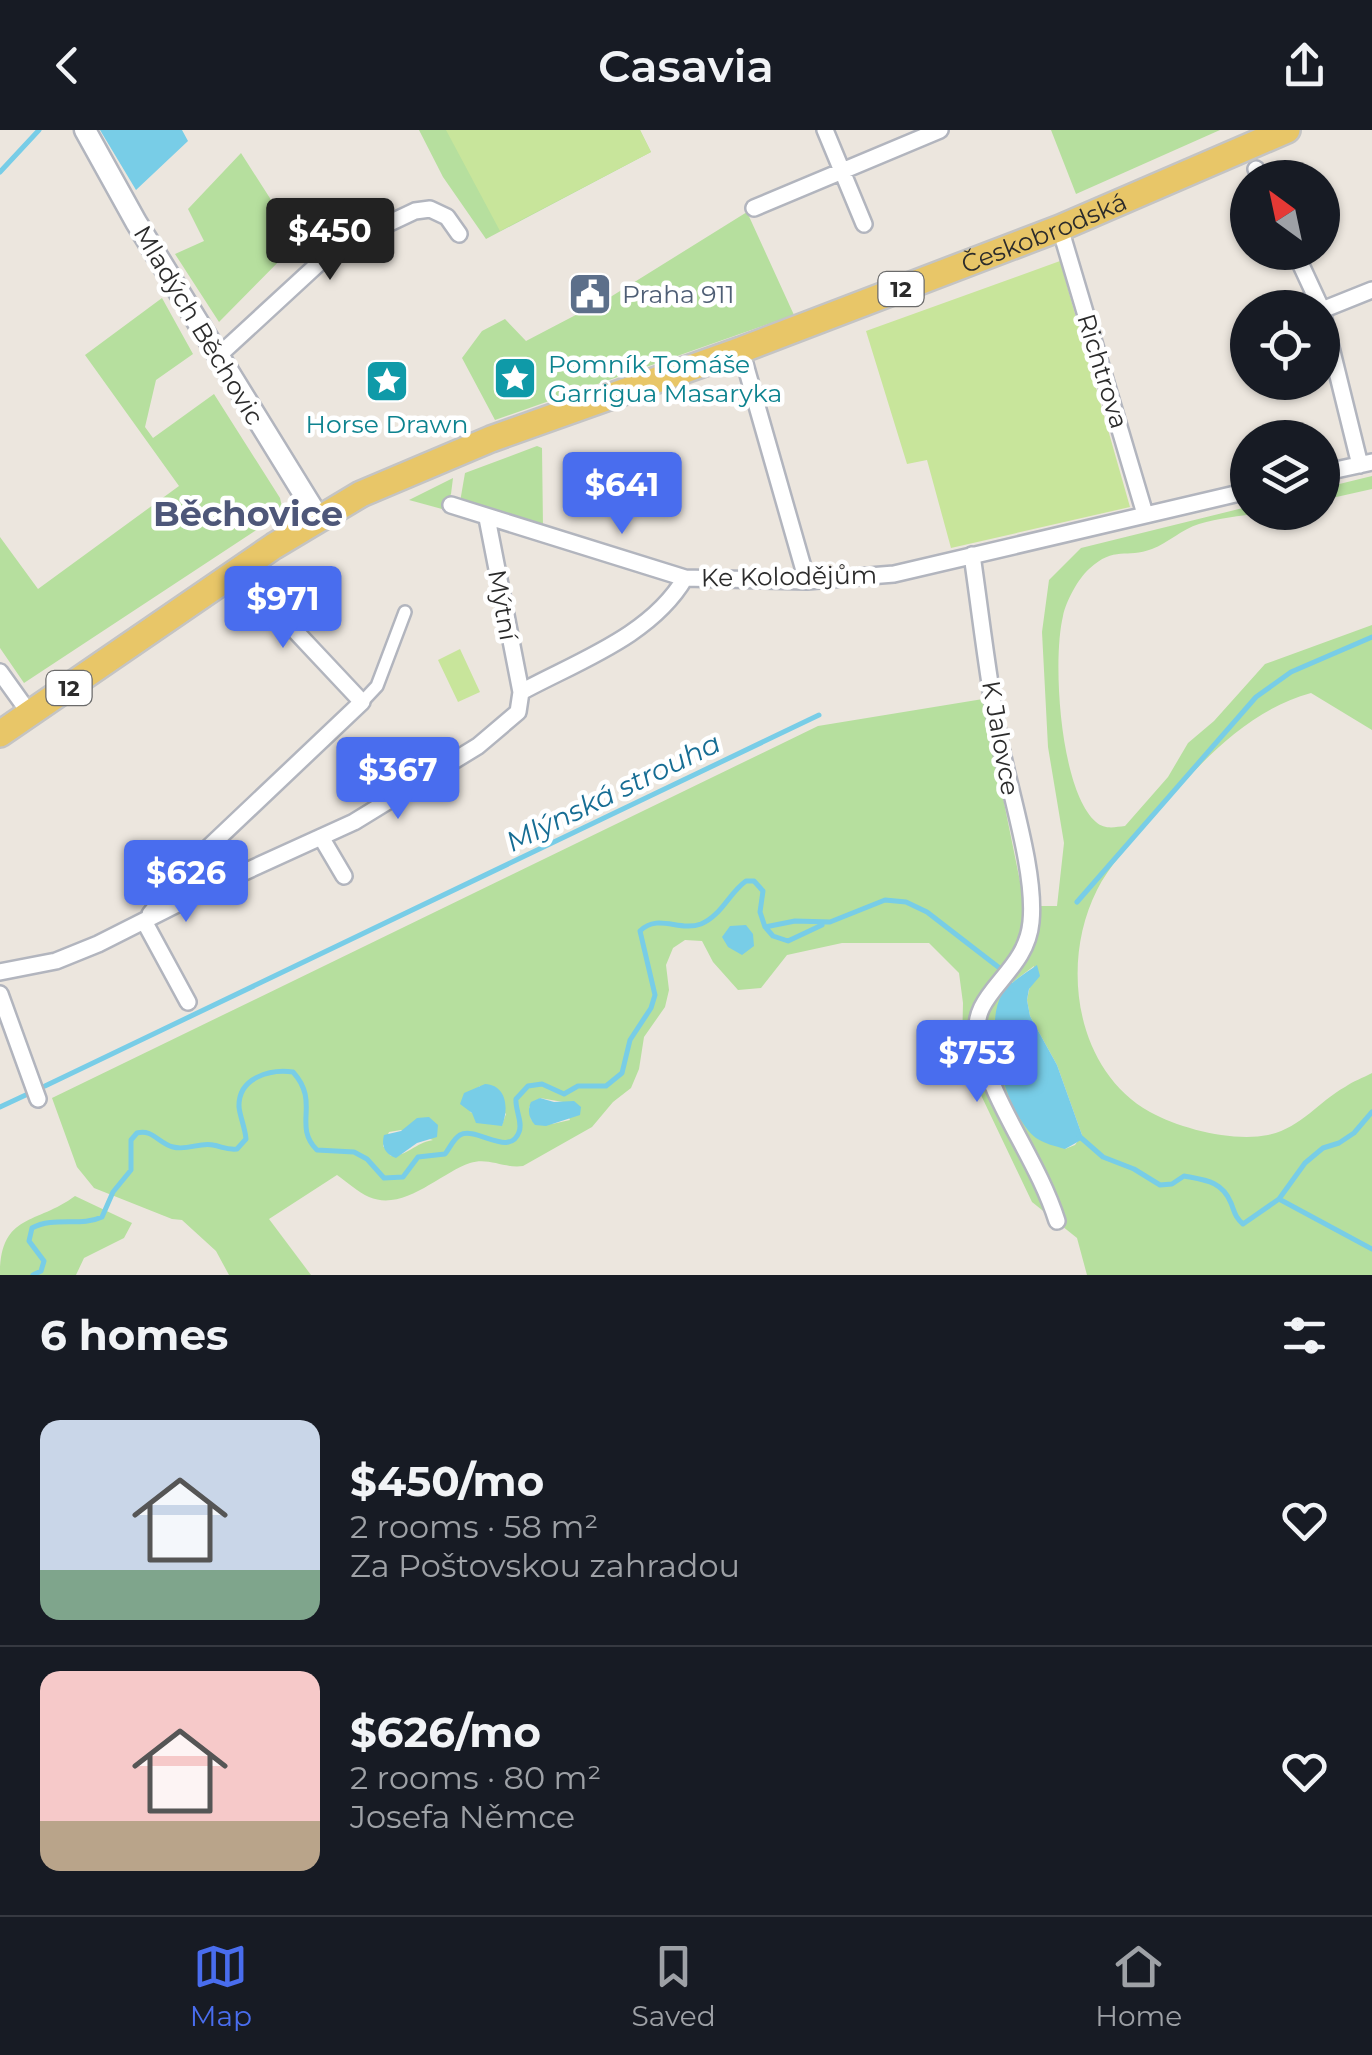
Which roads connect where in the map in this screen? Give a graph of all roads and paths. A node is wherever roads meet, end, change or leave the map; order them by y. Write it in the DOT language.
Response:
graph roads {
  1 [pos="85,130"];
  2 [pos="826,130"];
  3 [pos="940,130"];
  4 [pos="1287,130"];
  5 [pos="1251,156"];
  6 [pos="842,170"];
  7 [pos="754,208"];
  8 [pos="864,224"];
  9 [pos="1060,228"];
  10 [pos="459,234"];
  11 [pos="1372,290"];
  12 [pos="1340,303"];
  13 [pos="741,350"];
  14 [pos="217,357"];
  15 [pos="1340,373"];
  16 [pos="1366,464"];
  17 [pos="1340,470"];
  18 [pos="1230,495"];
  19 [pos="451,505"];
  20 [pos="1145,514"];
  21 [pos="318,518"];
  22 [pos="488,518"];
  23 [pos="972,555"];
  24 [pos="238,570"];
  25 [pos="685,578"];
  26 [pos="807,581"];
  27 [pos="406,612"];
  28 [pos="0,672"];
  29 [pos="520,692"];
  30 [pos="362,702"];
  31 [pos="30,714"];
  32 [pos="0,734"];
  33 [pos="320,837"];
  34 [pos="344,876"];
  35 [pos="144,921"];
  36 [pos="0,972"];
  37 [pos="0,994"];
  38 [pos="188,1002"];
  39 [pos="38,1098"];
  40 [pos="1057,1221"];
  1 -- 14 [label="street, Mladých Běchovic"];
  2 -- 6 [label="street"];
  3 -- 6 [label="street"];
  4 -- 5 [label="main road, Českobrodská / 12"];
  5 -- 9 [label="main road, Českobrodská / 12"];
  6 -- 7 [label="street"];
  6 -- 8 [label="street"];
  9 -- 13 [label="main road, Českobrodská / 12"];
  9 -- 20 [label="street, Richtrova"];
  10 -- 14 [label="street"];
  11 -- 12 [label="street"];
  13 -- 21 [label="main road, Českobrodská / 12"];
  13 -- 26 [label="street"];
  14 -- 21 [label="street, Mladých Běchovic"];
  15 -- 16 [label="street"];
  16 -- 17 [label="street"];
  18 -- 20 [label="street, Ke Kolodějům"];
  19 -- 22 [label="street, Ke Kolodějům"];
  20 -- 23 [label="street, Ke Kolodějům"];
  21 -- 24 [label="main road, Českobrodská / 12"];
  22 -- 25 [label="street, Ke Kolodějům"];
  22 -- 29 [label="street, Mýtní"];
  23 -- 26 [label="street, Ke Kolodějům"];
  23 -- 40 [label="street, K Jalovce"];
  24 -- 30 [label="street"];
  24 -- 31 [label="main road, Českobrodská / 12"];
  25 -- 26 [label="street, Ke Kolodějům"];
  25 -- 29 [label="street"];
  27 -- 30 [label="street"];
  28 -- 31 [label="street"];
  29 -- 33 [label="street"];
  30 -- 35 [label="street"];
  31 -- 32 [label="main road, Českobrodská / 12"];
  33 -- 34 [label="street"];
  33 -- 35 [label="street"];
  35 -- 36 [label="street"];
  35 -- 38 [label="street"];
  37 -- 39 [label="street"];
}
